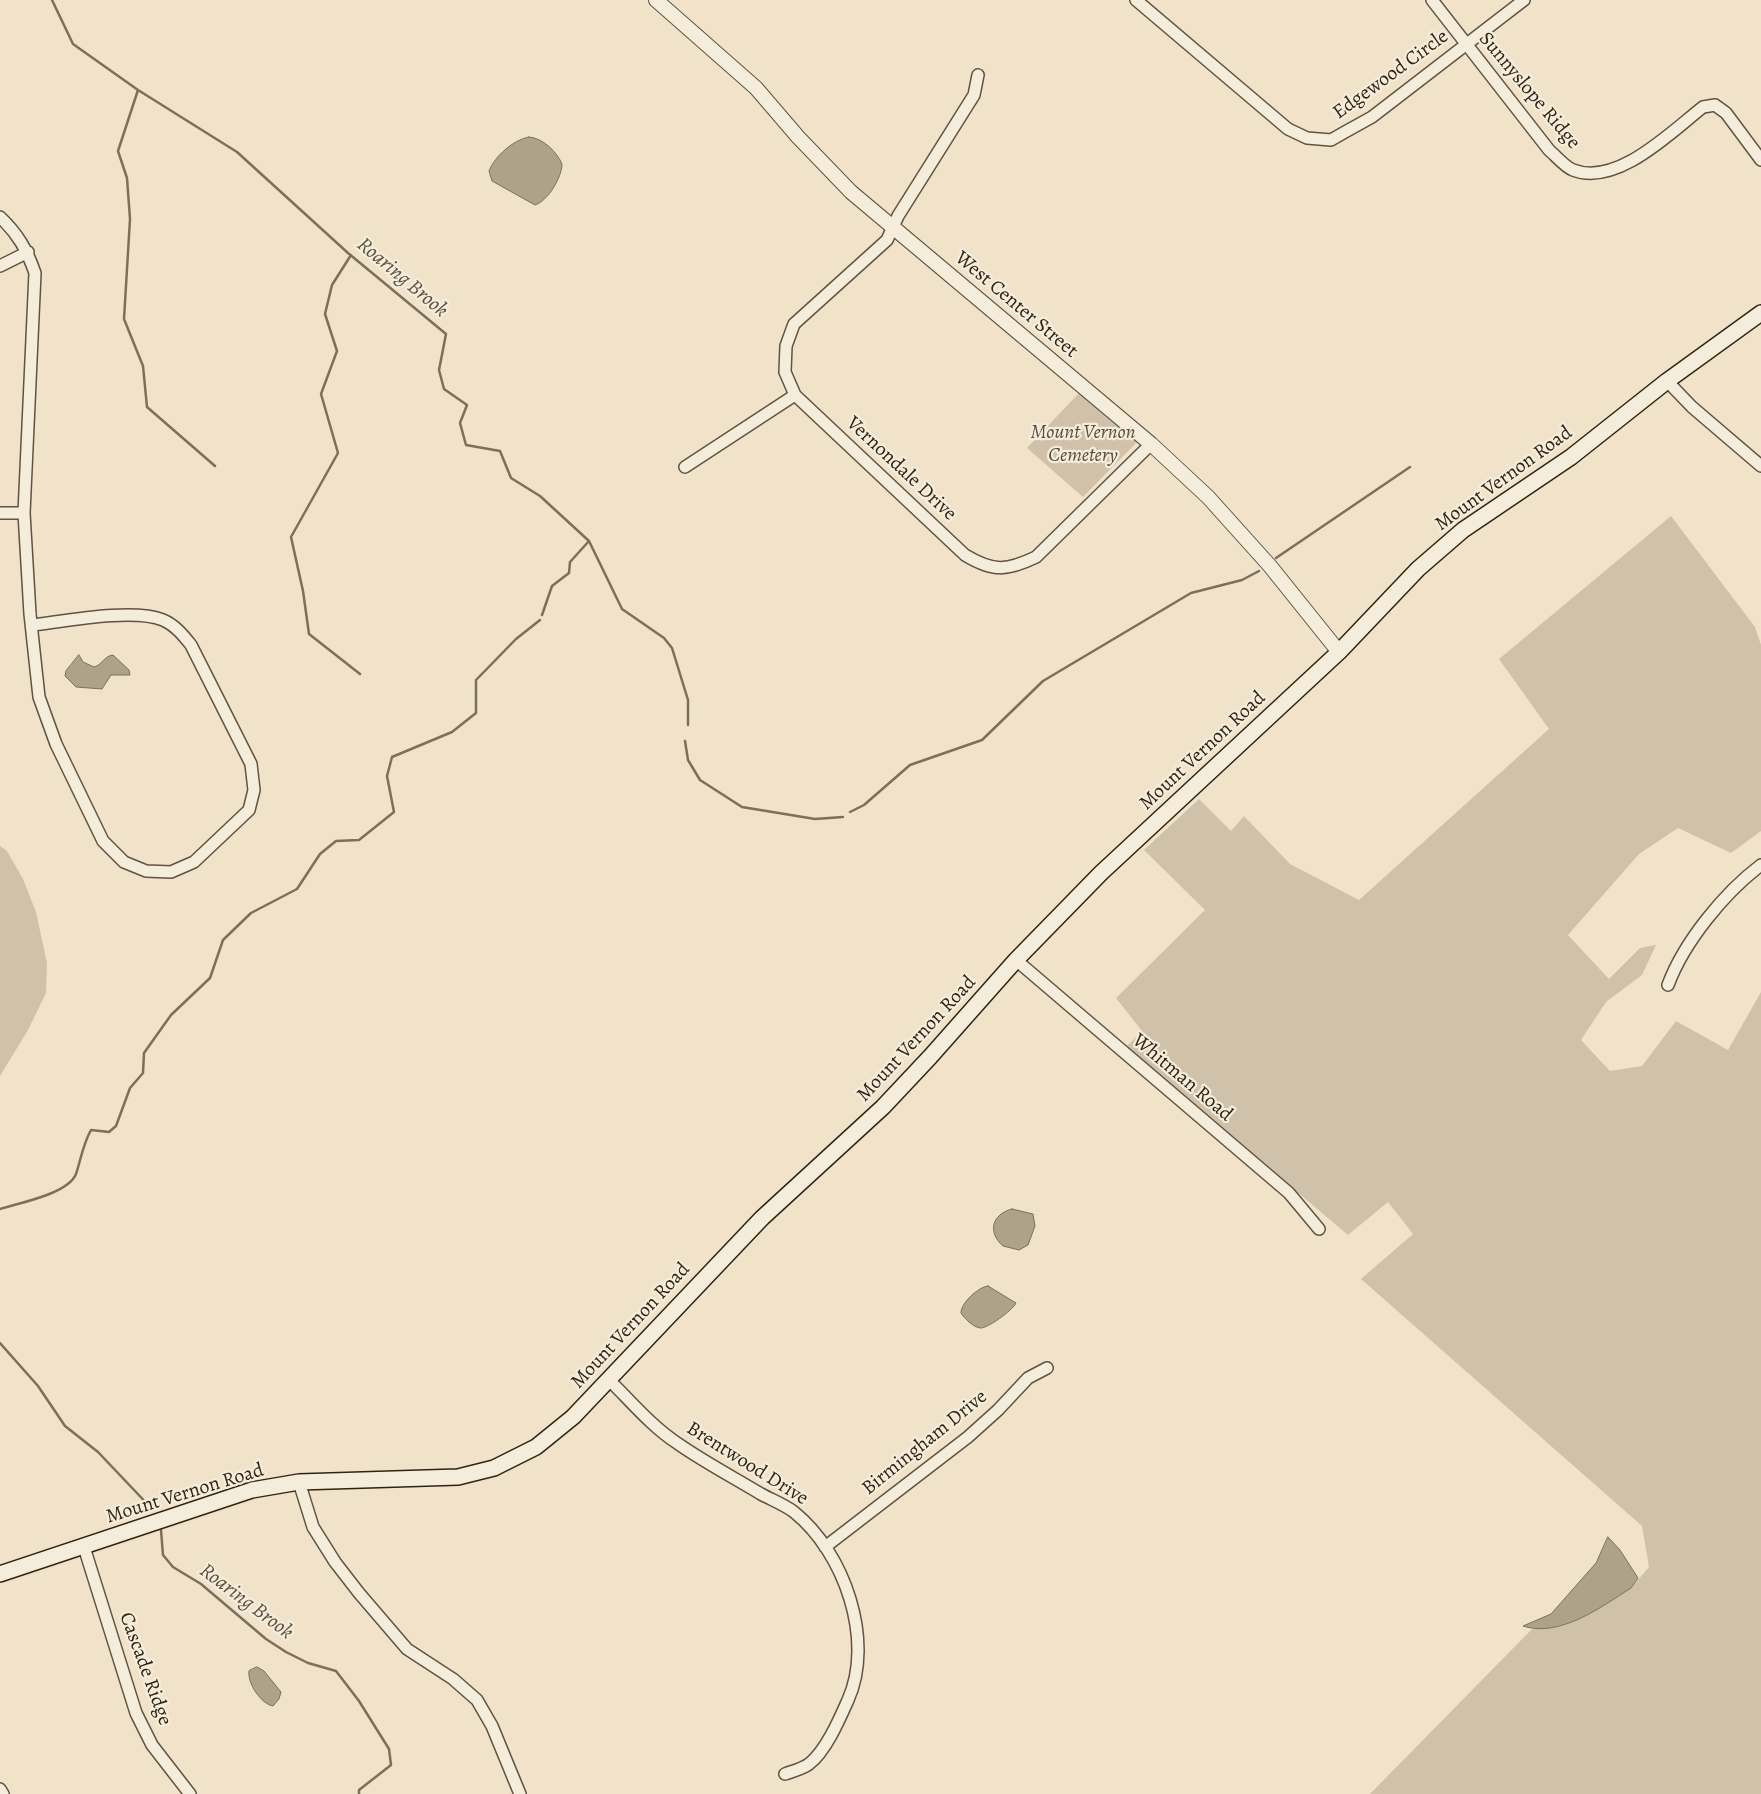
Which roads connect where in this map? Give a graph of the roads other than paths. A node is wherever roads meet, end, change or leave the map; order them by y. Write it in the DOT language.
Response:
graph roads {
  1 [pos="656,0"];
  2 [pos="1136,0"];
  3 [pos="1432,0"];
  4 [pos="1524,0"];
  5 [pos="1465,44"];
  6 [pos="978,75"];
  7 [pos="1761,160"];
  8 [pos="0,217"];
  9 [pos="893,227"];
  10 [pos="28,252"];
  11 [pos="0,266"];
  12 [pos="1761,313"];
  13 [pos="1667,382"];
  14 [pos="795,395"];
  15 [pos="1151,444"];
  16 [pos="1761,466"];
  17 [pos="686,467"];
  18 [pos="0,512"];
  19 [pos="24,513"];
  20 [pos="33,625"];
  21 [pos="1339,652"];
  22 [pos="1761,865"];
  23 [pos="1016,960"];
  24 [pos="1668,986"];
  25 [pos="1319,1229"];
  26 [pos="1048,1368"];
  27 [pos="608,1379"];
  28 [pos="300,1482"];
  29 [pos="84,1547"];
  30 [pos="825,1547"];
  31 [pos="0,1574"];
  32 [pos="785,1774"];
  33 [pos="0,1789"];
  34 [pos="3,1794"];
  35 [pos="190,1794"];
  36 [pos="520,1794"];
  1 -- 9 [label="street, West Center Street"];
  2 -- 5 [label="street, Edgewood Circle"];
  3 -- 5 [label="street, Sunnyslope Ridge"];
  4 -- 5 [label="street, Edgewood Circle"];
  5 -- 7 [label="street, Sunnyslope Ridge"];
  6 -- 9 [label="street, Vernondale Drive"];
  8 -- 10 [label="street"];
  9 -- 14 [label="street, Vernondale Drive"];
  9 -- 15 [label="street, West Center Street"];
  10 -- 11 [label="street"];
  10 -- 19 [label="street"];
  12 -- 13 [label="main road, Mount Vernon Road"];
  13 -- 16 [label="street"];
  13 -- 21 [label="main road, Mount Vernon Road"];
  14 -- 15 [label="street, Vernondale Drive"];
  14 -- 17 [label="street"];
  15 -- 21 [label="street, West Center Street"];
  18 -- 19 [label="street"];
  19 -- 20 [label="street"];
  20 -- 20 [label="street"];
  21 -- 23 [label="main road, Mount Vernon Road"];
  22 -- 24 [label="street"];
  23 -- 25 [label="street, Whitman Road"];
  23 -- 27 [label="main road, Mount Vernon Road"];
  26 -- 30 [label="street, Birmingham Drive"];
  27 -- 28 [label="main road, Mount Vernon Road"];
  27 -- 30 [label="street, Brentwood Drive"];
  28 -- 29 [label="main road, Mount Vernon Road"];
  28 -- 36 [label="street"];
  29 -- 31 [label="main road, Mount Vernon Road"];
  29 -- 35 [label="street, Cascade Ridge"];
  30 -- 32 [label="street, Brentwood Drive"];
  33 -- 34 [label="street"];
}
